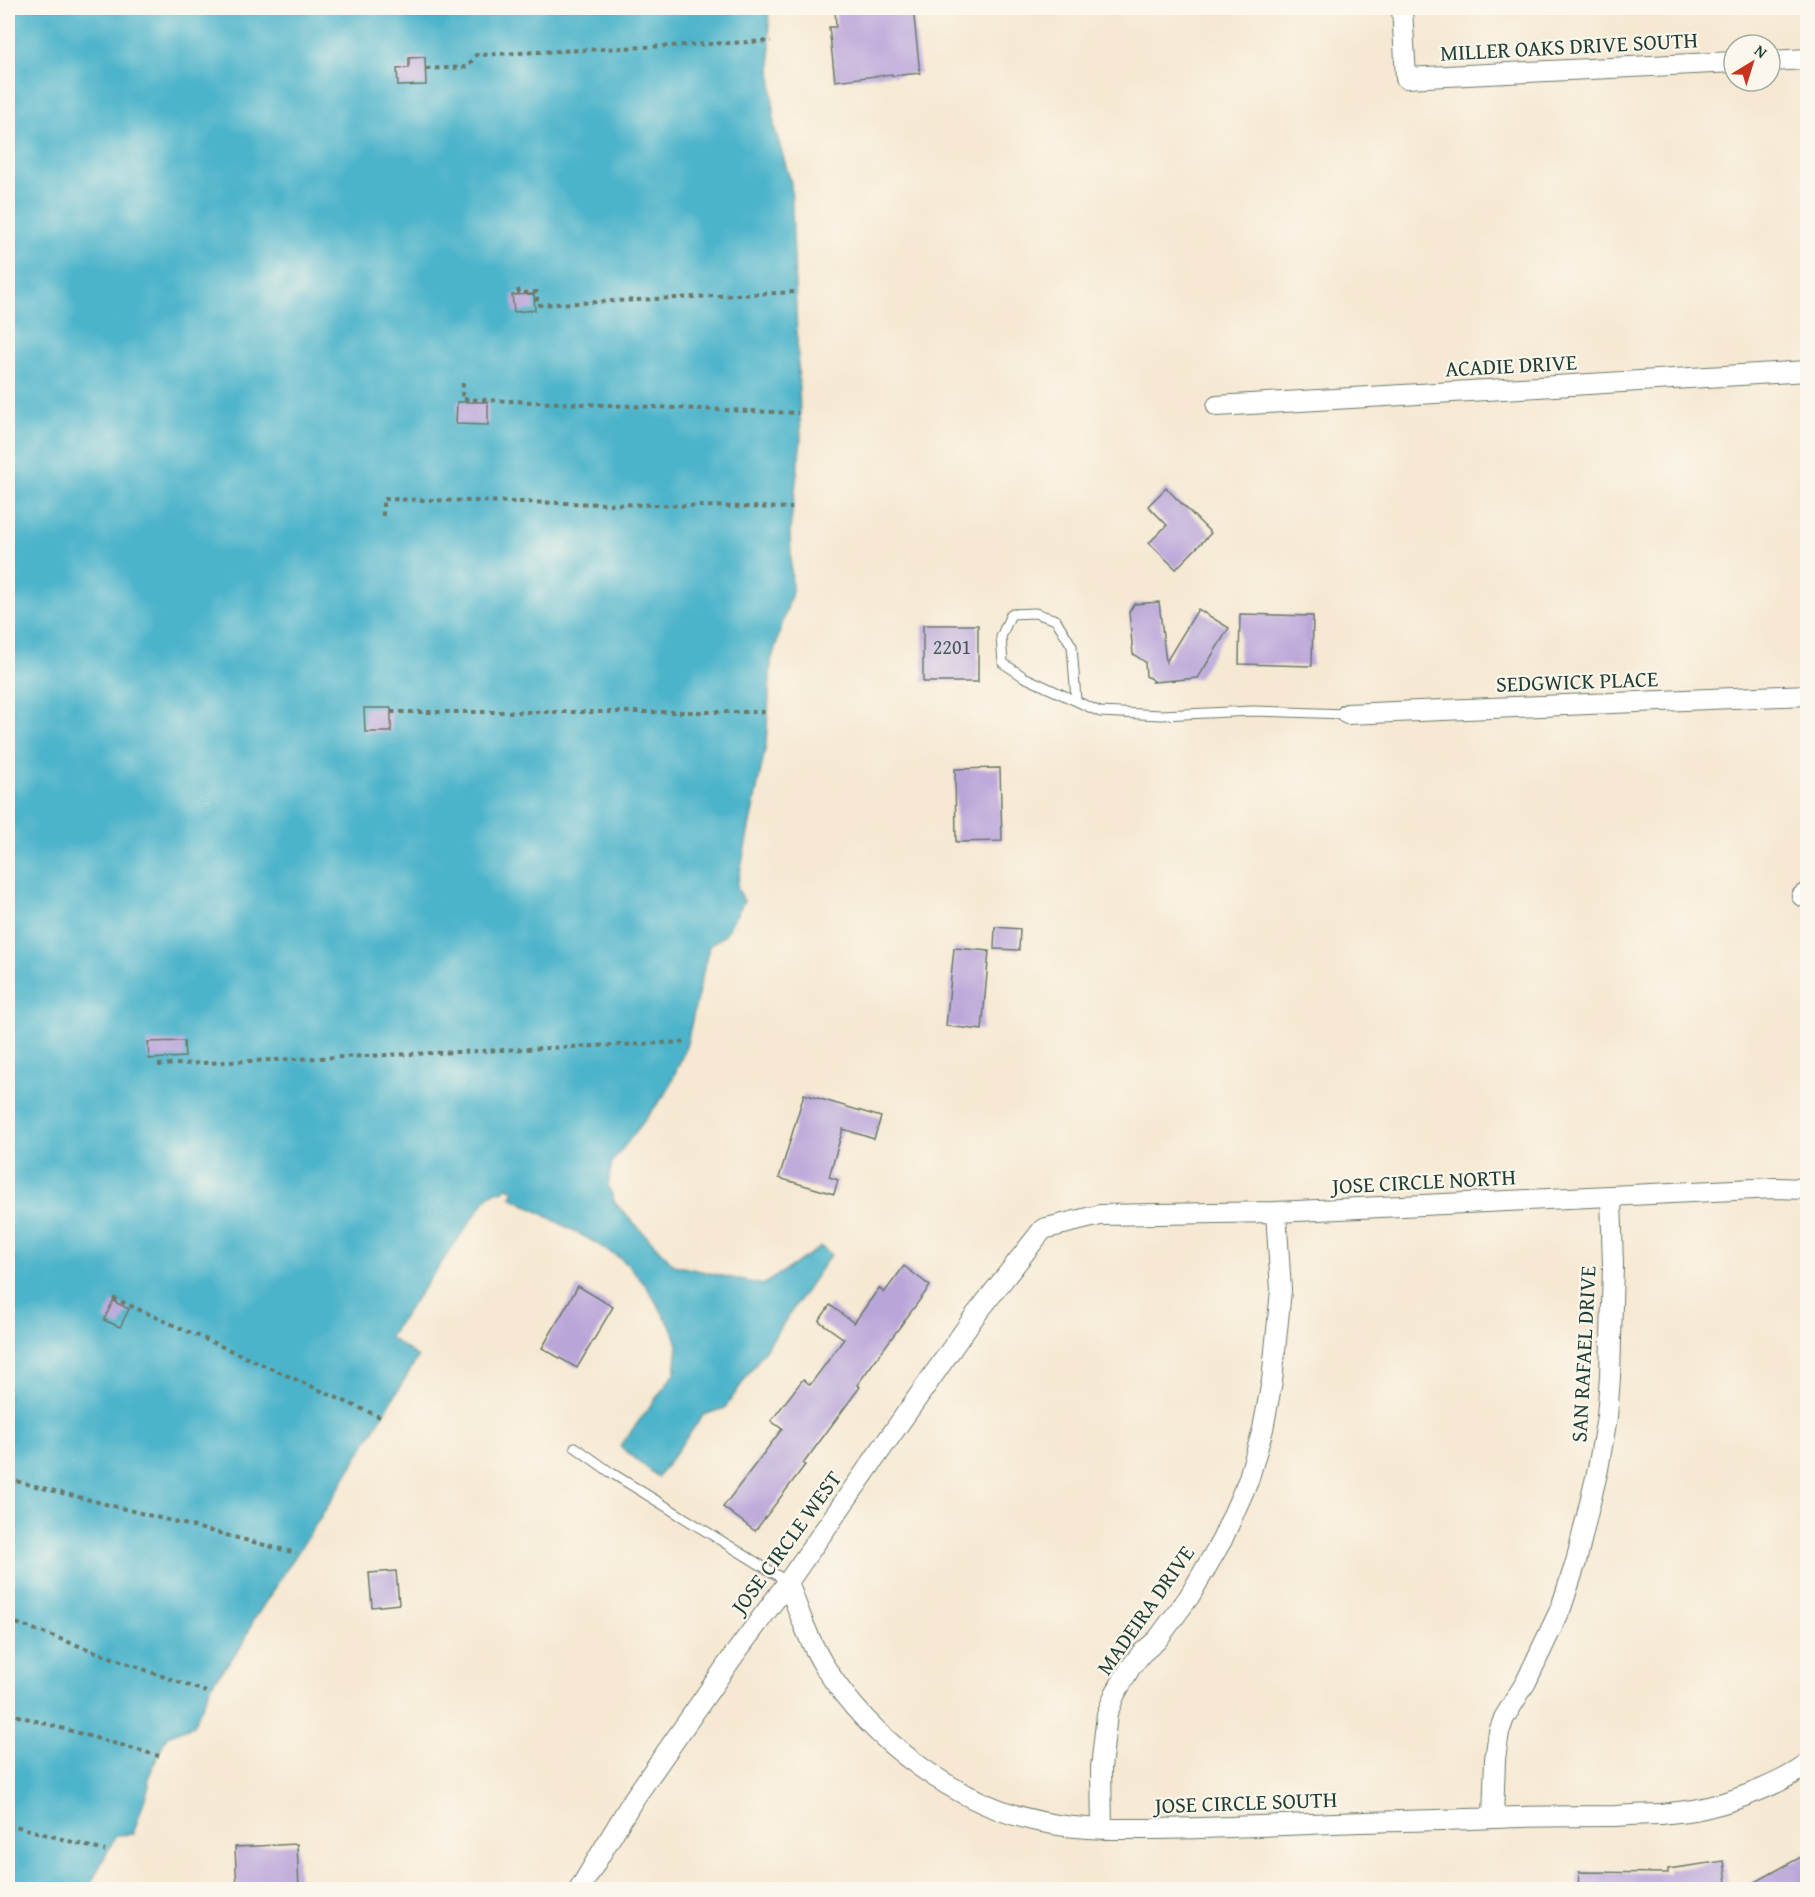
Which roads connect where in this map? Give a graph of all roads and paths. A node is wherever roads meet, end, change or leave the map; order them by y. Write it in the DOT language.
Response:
graph roads {
  1 [pos="1402,8"];
  2 [pos="771,41"];
  3 [pos="1808,59"];
  4 [pos="1782,60"];
  5 [pos="1722,63"];
  6 [pos="426,69"];
  7 [pos="518,288"];
  8 [pos="794,292"];
  9 [pos="1808,371"];
  10 [pos="463,383"];
  11 [pos="1217,406"];
  12 [pos="798,413"];
  13 [pos="792,508"];
  14 [pos="383,516"];
  15 [pos="1808,695"];
  16 [pos="1076,700"];
  17 [pos="391,712"];
  18 [pos="767,712"];
  19 [pos="1347,714"];
  20 [pos="686,1042"];
  21 [pos="158,1065"];
  22 [pos="1808,1189"];
  23 [pos="1611,1196"];
  24 [pos="1276,1212"];
  25 [pos="1043,1229"];
  26 [pos="112,1298"];
  27 [pos="381,1417"];
  28 [pos="575,1447"];
  29 [pos="8,1479"];
  30 [pos="296,1553"];
  31 [pos="788,1582"];
  32 [pos="8,1620"];
  33 [pos="206,1692"];
  34 [pos="8,1713"];
  35 [pos="159,1756"];
  36 [pos="1808,1764"];
  37 [pos="1493,1818"];
  38 [pos="8,1824"];
  39 [pos="1102,1829"];
  40 [pos="105,1851"];
  41 [pos="579,1890"];
  1 -- 5 [label="street, MILLER OAKS DRIVE SOUTH"];
  2 -- 6 [label="path"];
  3 -- 4 [label="street"];
  7 -- 8 [label="path"];
  9 -- 11 [label="street, ACADIE DRIVE"];
  10 -- 12 [label="path"];
  13 -- 14 [label="path"];
  15 -- 19 [label="street, SEDGWICK PLACE"];
  16 -- 16 [label="lane"];
  16 -- 19 [label="lane"];
  17 -- 18 [label="path"];
  20 -- 21 [label="path"];
  22 -- 23 [label="street, JOSE CIRCLE NORTH"];
  23 -- 24 [label="street, JOSE CIRCLE NORTH"];
  23 -- 37 [label="street, SAN RAFAEL DRIVE"];
  24 -- 25 [label="street, JOSE CIRCLE NORTH"];
  24 -- 39 [label="street, MADEIRA DRIVE"];
  25 -- 31 [label="street, JOSE CIRCLE WEST"];
  26 -- 27 [label="path"];
  28 -- 31 [label="lane"];
  29 -- 30 [label="path"];
  31 -- 39 [label="street, JOSE CIRCLE SOUTH"];
  31 -- 41 [label="street, JOSE CIRCLE WEST"];
  32 -- 33 [label="path"];
  34 -- 35 [label="path"];
  36 -- 37 [label="street, JOSE CIRCLE SOUTH"];
  37 -- 39 [label="street, JOSE CIRCLE SOUTH"];
  38 -- 40 [label="path"];
}
